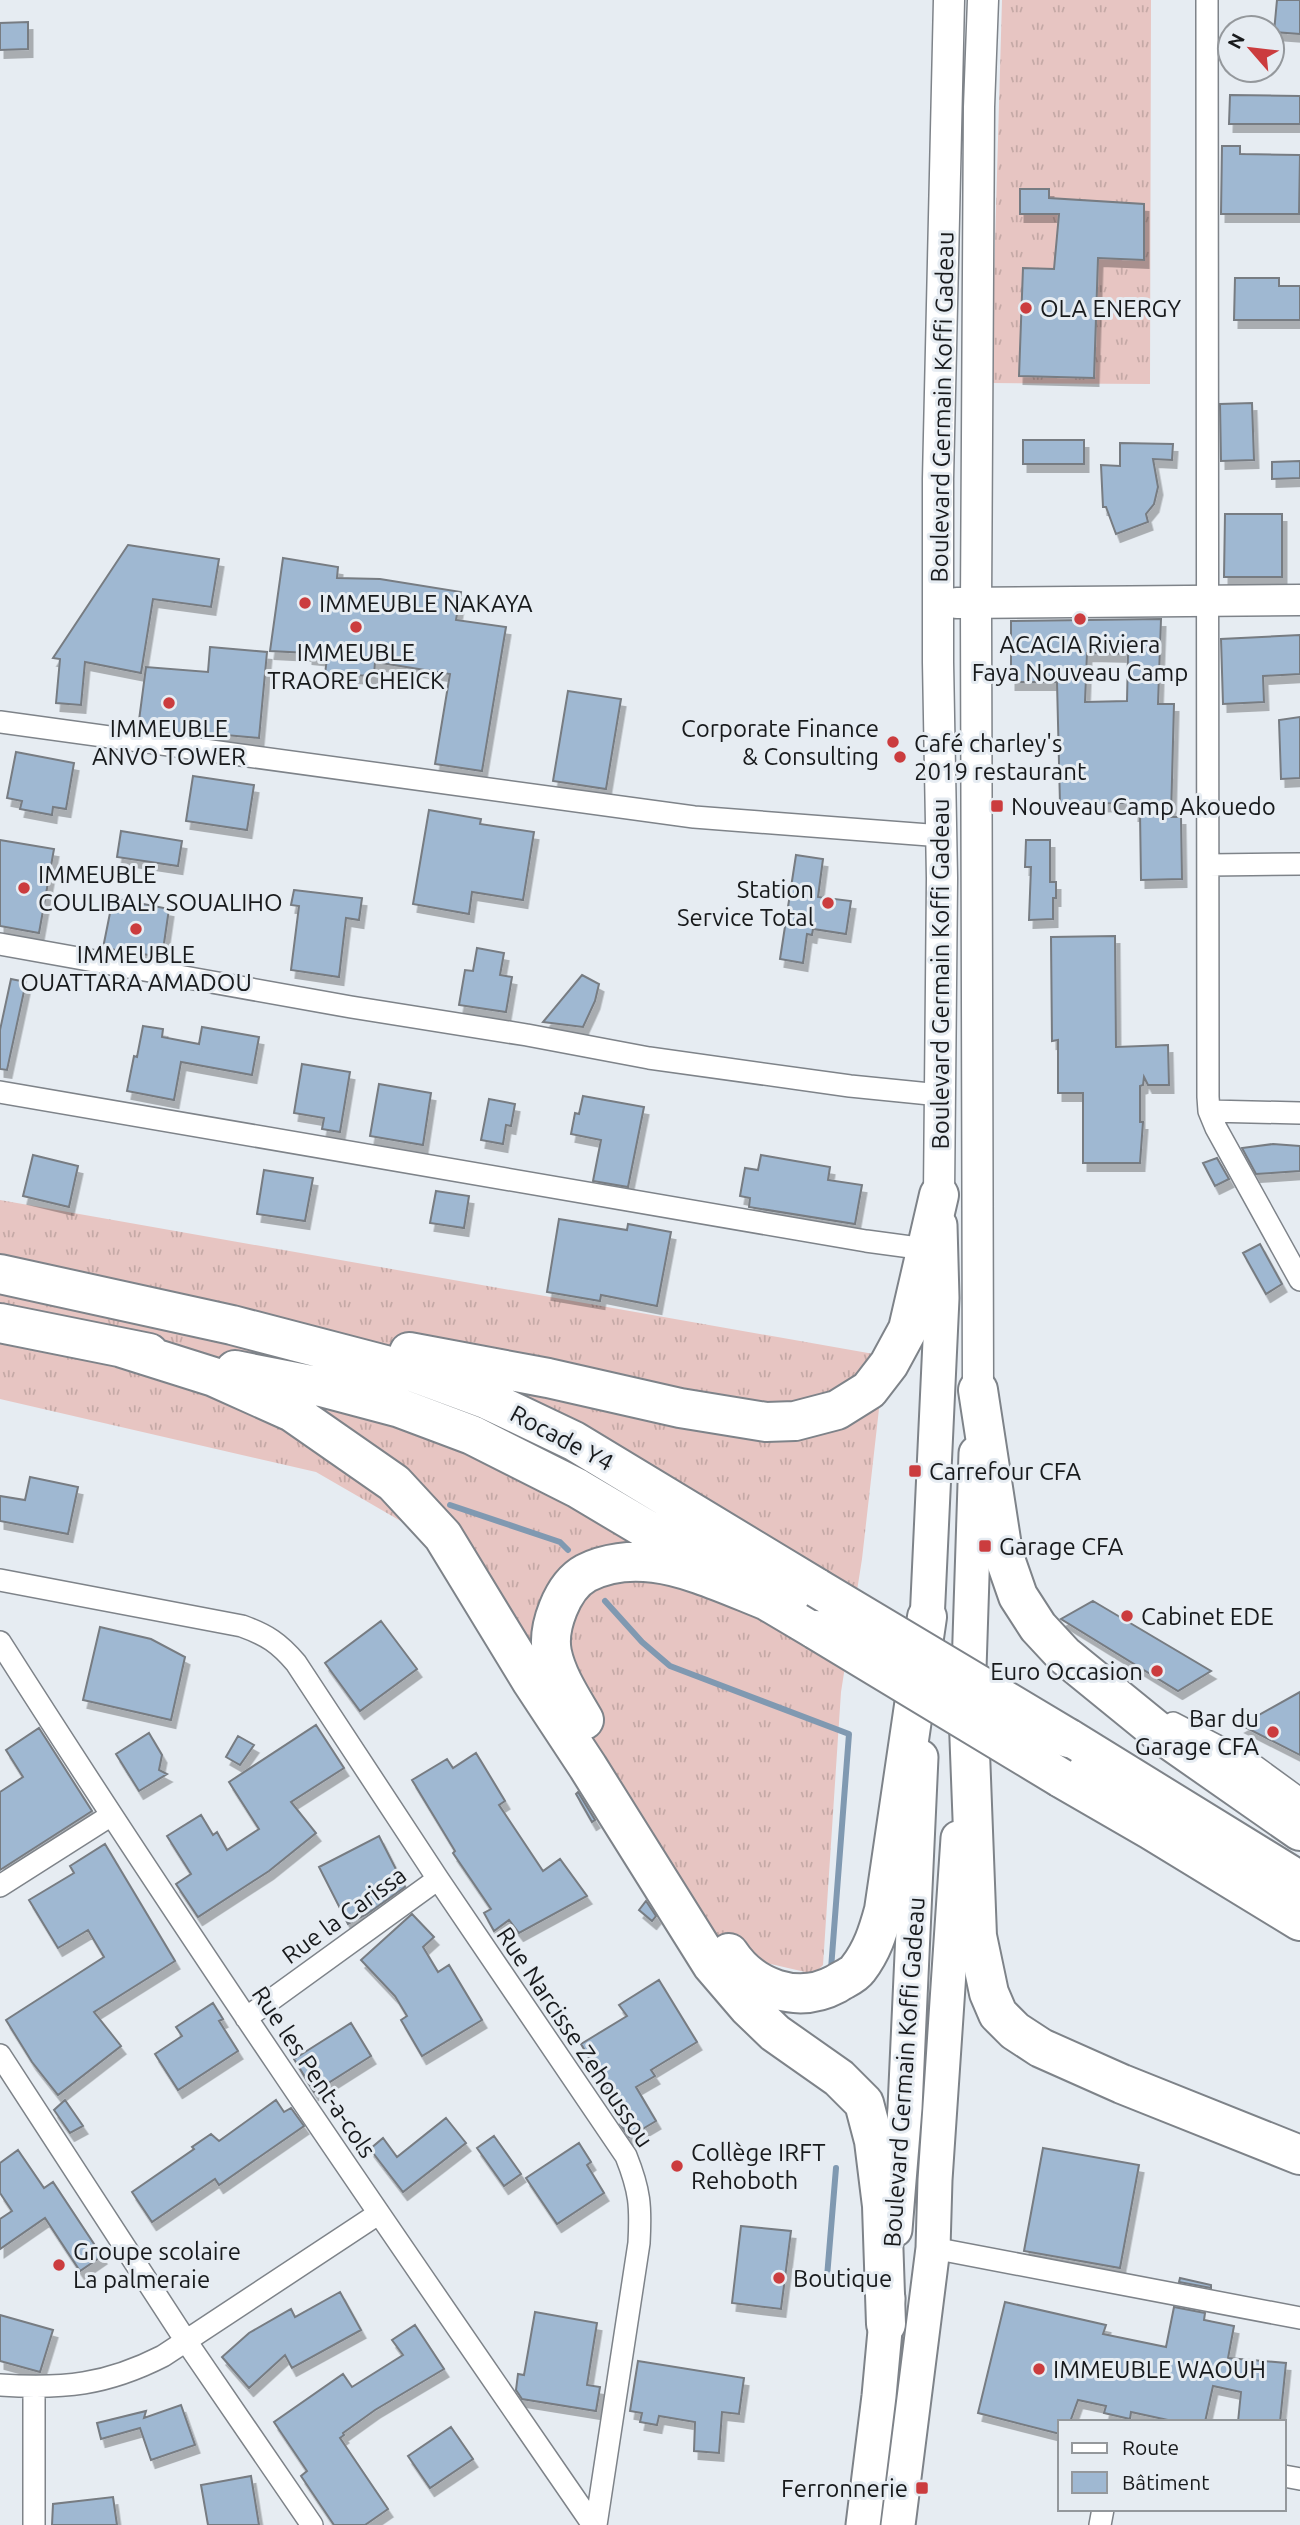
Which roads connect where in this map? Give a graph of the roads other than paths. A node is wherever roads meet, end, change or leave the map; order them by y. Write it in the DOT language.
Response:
graph roads {
  1 [pos="949,0"];
  2 [pos="983,0"];
  3 [pos="1207,0"];
  4 [pos="1208,600"];
  5 [pos="1300,600"];
  6 [pos="940,603"];
  7 [pos="976,603"];
  8 [pos="0,722"];
  9 [pos="942,836"];
  10 [pos="1300,864"];
  11 [pos="1209,865"];
  12 [pos="0,944"];
  13 [pos="0,1092"];
  14 [pos="940,1096"];
  15 [pos="1209,1111"];
  16 [pos="1300,1113"];
  17 [pos="939,1195"];
  18 [pos="934,1250"];
  19 [pos="0,1274"];
  20 [pos="1300,1280"];
  21 [pos="0,1323"];
  22 [pos="232,1325"];
  23 [pos="122,1348"];
  24 [pos="978,1390"];
  25 [pos="0,1580"];
  26 [pos="765,1600"];
  27 [pos="928,1617"];
  28 [pos="0,1642"];
  29 [pos="1101,1686"];
  30 [pos="968,1700"];
  31 [pos="1300,1799"];
  32 [pos="110,1816"];
  33 [pos="1300,1831"];
  34 [pos="438,1879"];
  35 [pos="1300,1881"];
  36 [pos="0,1886"];
  37 [pos="1300,1921"];
  38 [pos="246,2018"];
  39 [pos="0,2054"];
  40 [pos="1300,2155"];
  41 [pos="378,2214"];
  42 [pos="933,2248"];
  43 [pos="1300,2318"];
  44 [pos="886,2324"];
  45 [pos="186,2340"];
  46 [pos="0,2385"];
  47 [pos="34,2387"];
  48 [pos="34,2525"];
  49 [pos="312,2525"];
  50 [pos="595,2525"];
  51 [pos="863,2525"];
  52 [pos="898,2525"];
  1 -- 6 [label="main road, Boulevard Germain Koffi Gadeau"];
  2 -- 7 [label="main road, Boulevard Germain Koffi Gadeau"];
  3 -- 4 [label="street"];
  4 -- 5 [label="main road"];
  4 -- 7 [label="main road"];
  4 -- 11 [label="street"];
  6 -- 7 [label="main road"];
  6 -- 9 [label="main road, Boulevard Germain Koffi Gadeau"];
  7 -- 24 [label="main road, Boulevard Germain Koffi Gadeau"];
  8 -- 9 [label="street"];
  9 -- 14 [label="main road, Boulevard Germain Koffi Gadeau"];
  10 -- 11 [label="street"];
  11 -- 15 [label="street"];
  12 -- 14 [label="street"];
  13 -- 18 [label="street"];
  14 -- 17 [label="main road, Boulevard Germain Koffi Gadeau"];
  15 -- 16 [label="street"];
  15 -- 20 [label="street"];
  17 -- 18 [label="highway"];
  18 -- 22 [label="highway"];
  18 -- 27 [label="main road, Boulevard Germain Koffi Gadeau"];
  19 -- 22 [label="highway, Rocade Y4"];
  21 -- 23 [label="highway, Rocade Y4"];
  22 -- 35 [label="highway, Rocade Y4, bridge"];
  23 -- 26 [label="highway, Rocade Y4"];
  23 -- 44 [label="highway"];
  24 -- 29 [label="highway"];
  24 -- 30 [label="main road, Boulevard Germain Koffi Gadeau"];
  25 -- 34 [label="street, Rue Narcisse Zehoussou"];
  26 -- 27 [label="highway"];
  26 -- 37 [label="highway, Rocade Y4, bridge"];
  27 -- 44 [label="main road, Boulevard Germain Koffi Gadeau"];
  28 -- 32 [label="street, Rue les Pent-a-cols"];
  29 -- 31 [label="street"];
  29 -- 33 [label="highway"];
  30 -- 40 [label="highway"];
  30 -- 42 [label="main road, Boulevard Germain Koffi Gadeau"];
  32 -- 36 [label="street"];
  32 -- 38 [label="street, Rue les Pent-a-cols"];
  34 -- 38 [label="street, Rue la Carissa"];
  34 -- 50 [label="street, Rue Narcisse Zehoussou"];
  38 -- 41 [label="street, Rue les Pent-a-cols"];
  39 -- 45 [label="street"];
  41 -- 45 [label="street"];
  41 -- 50 [label="street, Rue les Pent-a-cols"];
  42 -- 43 [label="street"];
  42 -- 52 [label="main road, Boulevard Germain Koffi Gadeau"];
  44 -- 51 [label="main road, Boulevard Germain Koffi Gadeau"];
  45 -- 47 [label="street"];
  45 -- 49 [label="street"];
  46 -- 47 [label="street"];
  47 -- 48 [label="street"];
}
